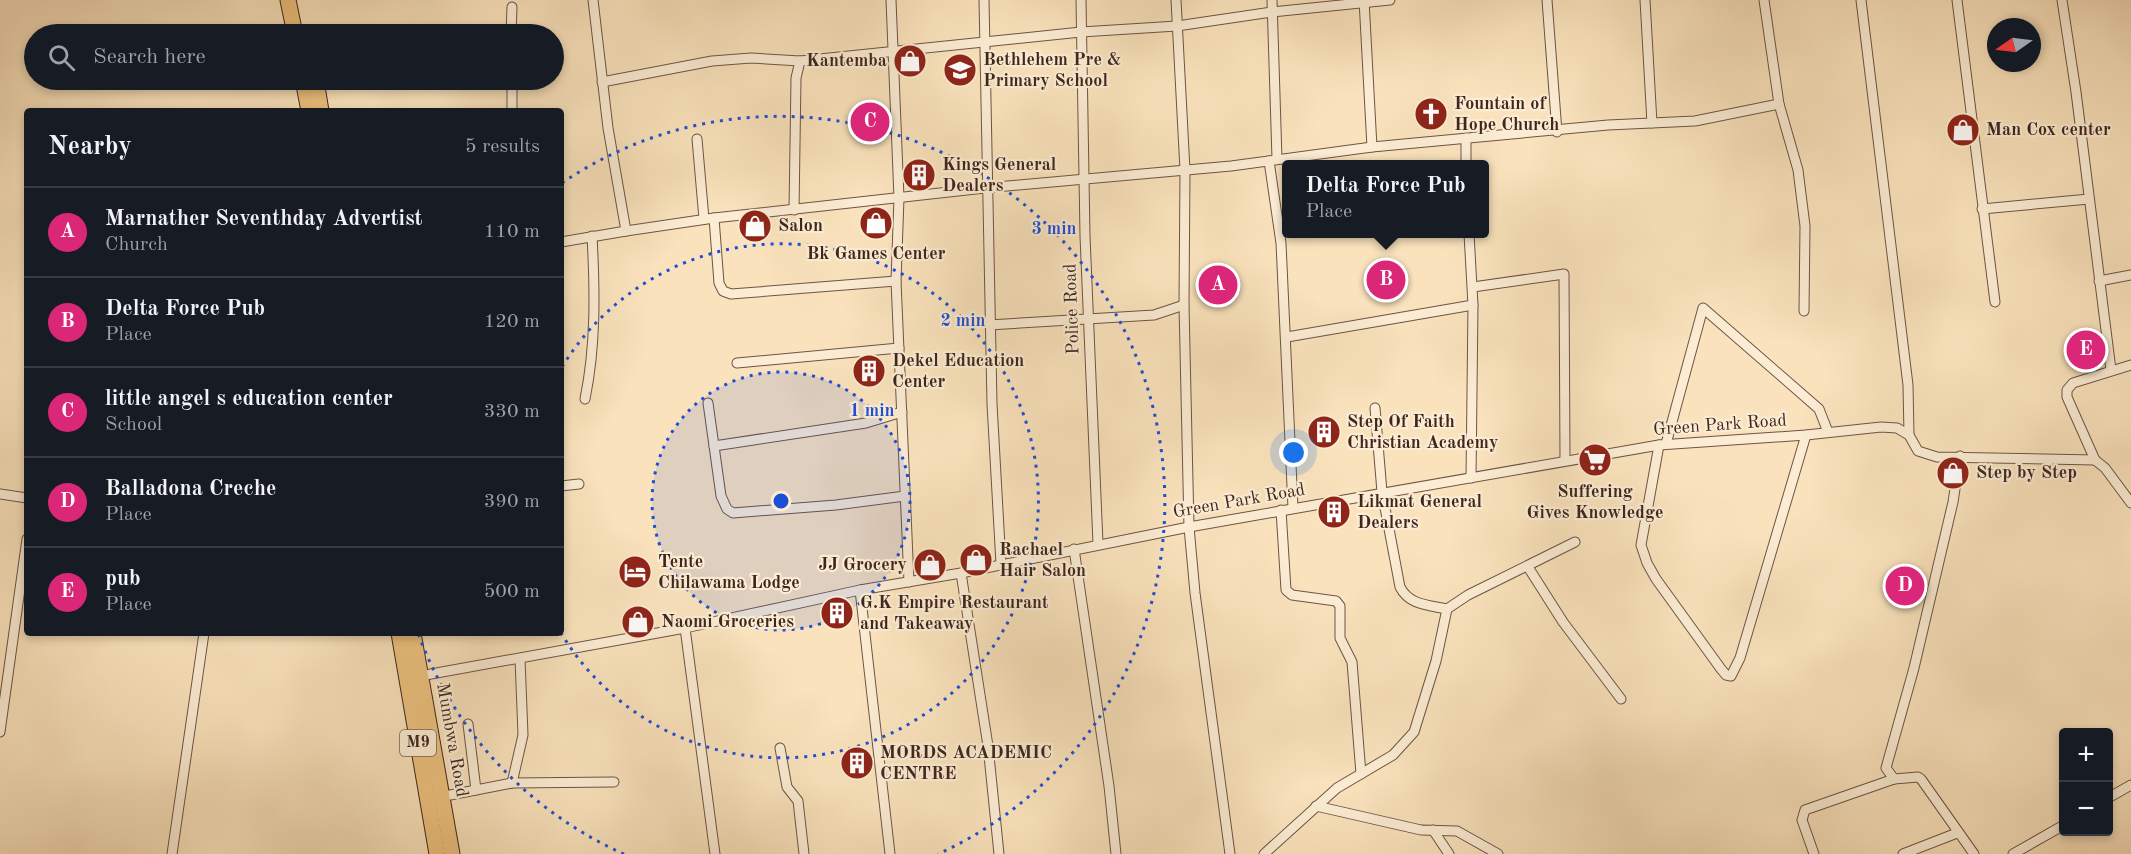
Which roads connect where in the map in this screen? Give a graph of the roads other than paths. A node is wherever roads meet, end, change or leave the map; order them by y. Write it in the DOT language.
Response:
graph roads {
  1 [pos="288,0"];
  2 [pos="299,0"];
  3 [pos="594,0"];
  4 [pos="891,0"];
  5 [pos="984,0"];
  6 [pos="1081,0"];
  7 [pos="1176,0"];
  8 [pos="1272,0"];
  9 [pos="1390,0"];
  10 [pos="1547,0"];
  11 [pos="1644,0"];
  12 [pos="1764,0"];
  13 [pos="1861,0"];
  14 [pos="1957,0"];
  15 [pos="2062,0"];
  16 [pos="1364,2"];
  17 [pos="512,8"];
  18 [pos="1272,12"];
  19 [pos="293,24"];
  20 [pos="300,24"];
  21 [pos="511,24"];
  22 [pos="1177,26"];
  23 [pos="1081,32"];
  24 [pos="984,41"];
  25 [pos="893,51"];
  26 [pos="800,61"];
  27 [pos="602,82"];
  28 [pos="305,90"];
  29 [pos="318,90"];
  30 [pos="512,90"];
  31 [pos="1779,104"];
  32 [pos="308,108"];
  33 [pos="321,108"];
  34 [pos="512,108"];
  35 [pos="1652,123"];
  36 [pos="1557,132"];
  37 [pos="1466,138"];
  38 [pos="697,139"];
  39 [pos="1372,147"];
  40 [pos="1273,160"];
  41 [pos="1466,160"];
  42 [pos="1185,170"];
  43 [pos="1084,180"];
  44 [pos="986,188"];
  45 [pos="899,198"];
  46 [pos="2089,199"];
  47 [pos="1982,209"];
  48 [pos="794,210"];
  49 [pos="709,218"];
  50 [pos="1282,225"];
  51 [pos="626,231"];
  52 [pos="592,236"];
  53 [pos="1283,238"];
  54 [pos="1469,238"];
  55 [pos="564,241"];
  56 [pos="2131,275"];
  57 [pos="896,281"];
  58 [pos="2099,281"];
  59 [pos="1473,287"];
  60 [pos="1995,302"];
  61 [pos="1184,304"];
  62 [pos="1473,305"];
  63 [pos="1804,311"];
  64 [pos="1089,321"];
  65 [pos="989,325"];
  66 [pos="1287,337"];
  67 [pos="899,348"];
  68 [pos="737,363"];
  69 [pos="2131,365"];
  70 [pos="2111,370"];
  71 [pos="585,399"];
  72 [pos="708,403"];
  73 [pos="1375,408"];
  74 [pos="902,412"];
  75 [pos="1827,432"];
  76 [pos="1806,435"];
  77 [pos="1910,435"];
  78 [pos="1662,445"];
  79 [pos="714,446"];
  80 [pos="1960,456"];
  81 [pos="2095,460"];
  82 [pos="1565,461"];
  83 [pos="1472,478"];
  84 [pos="579,484"];
  85 [pos="564,486"];
  86 [pos="1382,492"];
  87 [pos="0,494"];
  88 [pos="905,496"];
  89 [pos="24,498"];
  90 [pos="2131,503"];
  91 [pos="1293,508"];
  92 [pos="1281,510"];
  93 [pos="1189,527"];
  94 [pos="1575,542"];
  95 [pos="1098,544"];
  96 [pos="1074,549"];
  97 [pos="24,558"];
  98 [pos="1001,564"];
  99 [pos="1528,567"];
  100 [pos="961,573"];
  101 [pos="909,582"];
  102 [pos="860,590"];
  103 [pos="1447,609"];
  104 [pos="685,628"];
  105 [pos="204,636"];
  106 [pos="400,636"];
  107 [pos="413,636"];
  108 [pos="520,659"];
  109 [pos="420,676"];
  110 [pos="4,684"];
  111 [pos="1622,699"];
  112 [pos="468,724"];
  113 [pos="0,732"];
  114 [pos="780,748"];
  115 [pos="1360,774"];
  116 [pos="1894,779"];
  117 [pos="614,782"];
  118 [pos="512,783"];
  119 [pos="2131,785"];
  120 [pos="476,790"];
  121 [pos="2113,796"];
  122 [pos="435,798"];
  123 [pos="1316,806"];
  124 [pos="2059,828"];
  125 [pos="1433,830"];
  126 [pos="1957,833"];
  127 [pos="172,854"];
  128 [pos="437,854"];
  129 [pos="452,854"];
  130 [pos="715,854"];
  131 [pos="804,854"];
  132 [pos="890,854"];
  133 [pos="999,854"];
  134 [pos="1116,854"];
  135 [pos="1230,854"];
  136 [pos="1264,854"];
  137 [pos="1449,854"];
  138 [pos="1498,854"];
  139 [pos="1814,854"];
  140 [pos="1903,854"];
  141 [pos="1974,854"];
  142 [pos="2013,854"];
  1 -- 19 [label="main road"];
  2 -- 20 [label="main road"];
  3 -- 27 [label="street"];
  4 -- 25 [label="street"];
  5 -- 24 [label="street"];
  6 -- 23 [label="street, Police Road"];
  7 -- 22 [label="street"];
  8 -- 18 [label="street"];
  9 -- 16 [label="street"];
  10 -- 36 [label="street"];
  11 -- 35 [label="street"];
  12 -- 31 [label="street"];
  13 -- 77 [label="street"];
  14 -- 47 [label="street"];
  15 -- 46 [label="street"];
  16 -- 18 [label="street"];
  16 -- 39 [label="street"];
  17 -- 21 [label="street"];
  18 -- 22 [label="street"];
  18 -- 40 [label="street"];
  22 -- 23 [label="street"];
  22 -- 42 [label="street"];
  23 -- 24 [label="street"];
  23 -- 43 [label="street, Police Road"];
  24 -- 25 [label="street"];
  24 -- 44 [label="street"];
  25 -- 26 [label="street"];
  25 -- 45 [label="street"];
  26 -- 27 [label="street"];
  26 -- 48 [label="street"];
  27 -- 51 [label="street"];
  28 -- 32 [label="main road"];
  29 -- 33 [label="main road"];
  30 -- 34 [label="street"];
  31 -- 35 [label="street"];
  31 -- 63 [label="street"];
  35 -- 36 [label="street"];
  36 -- 37 [label="street"];
  37 -- 39 [label="street"];
  37 -- 41 [label="street"];
  38 -- 49 [label="street"];
  39 -- 40 [label="street"];
  40 -- 42 [label="street"];
  40 -- 50 [label="street"];
  42 -- 43 [label="street"];
  42 -- 61 [label="street"];
  43 -- 44 [label="street"];
  43 -- 64 [label="street, Police Road"];
  44 -- 45 [label="street"];
  44 -- 65 [label="street"];
  45 -- 48 [label="street"];
  45 -- 57 [label="street"];
  46 -- 47 [label="street"];
  46 -- 58 [label="street"];
  47 -- 60 [label="street"];
  48 -- 49 [label="street"];
  49 -- 51 [label="street"];
  49 -- 57 [label="street"];
  51 -- 52 [label="street"];
  52 -- 55 [label="street"];
  52 -- 71 [label="street"];
  53 -- 66 [label="street"];
  54 -- 59 [label="street"];
  56 -- 58 [label="street"];
  57 -- 67 [label="street"];
  58 -- 70 [label="street"];
  59 -- 62 [label="street"];
  59 -- 82 [label="street"];
  61 -- 64 [label="street"];
  61 -- 93 [label="street"];
  62 -- 66 [label="street"];
  62 -- 83 [label="street"];
  64 -- 65 [label="street"];
  64 -- 95 [label="street, Police Road"];
  65 -- 98 [label="street"];
  66 -- 91 [label="street"];
  67 -- 68 [label="street"];
  67 -- 74 [label="street"];
  69 -- 70 [label="street"];
  70 -- 81 [label="street"];
  72 -- 79 [label="street"];
  73 -- 86 [label="street"];
  74 -- 79 [label="street"];
  74 -- 88 [label="street"];
  75 -- 76 [label="street, Green Park Road"];
  75 -- 77 [label="street, Green Park Road"];
  75 -- 78 [label="street"];
  76 -- 78 [label="street, Green Park Road"];
  76 -- 78 [label="street"];
  77 -- 80 [label="street, Green Park Road"];
  78 -- 82 [label="street, Green Park Road"];
  79 -- 88 [label="street"];
  80 -- 81 [label="street, Green Park Road"];
  80 -- 116 [label="street"];
  81 -- 90 [label="street"];
  82 -- 83 [label="street, Green Park Road"];
  83 -- 86 [label="street, Green Park Road"];
  84 -- 85 [label="street"];
  86 -- 91 [label="street, Green Park Road"];
  86 -- 103 [label="street"];
  87 -- 89 [label="street"];
  88 -- 101 [label="street"];
  91 -- 92 [label="street, Green Park Road"];
  92 -- 93 [label="street, Green Park Road"];
  92 -- 115 [label="street"];
  93 -- 95 [label="street, Green Park Road"];
  93 -- 135 [label="street"];
  94 -- 99 [label="street"];
  95 -- 96 [label="street, Green Park Road"];
  96 -- 98 [label="street, Green Park Road"];
  96 -- 134 [label="street"];
  97 -- 110 [label="street"];
  98 -- 100 [label="street, Green Park Road"];
  99 -- 103 [label="street"];
  99 -- 111 [label="street"];
  100 -- 101 [label="street, Green Park Road"];
  100 -- 133 [label="street"];
  101 -- 102 [label="street, Green Park Road"];
  102 -- 104 [label="street, Green Park Road"];
  102 -- 132 [label="street"];
  103 -- 115 [label="street"];
  104 -- 108 [label="street, Green Park Road"];
  104 -- 130 [label="street"];
  105 -- 127 [label="street"];
  106 -- 122 [label="main road, Mumbwa Road / M9"];
  107 -- 109 [label="main road, Mumbwa Road / M9"];
  108 -- 109 [label="street, Green Park Road"];
  108 -- 118 [label="street"];
  109 -- 122 [label="main road, Mumbwa Road / M9"];
  110 -- 113 [label="street"];
  112 -- 120 [label="street"];
  114 -- 131 [label="street"];
  115 -- 123 [label="street"];
  116 -- 126 [label="street"];
  116 -- 139 [label="street"];
  117 -- 118 [label="street"];
  118 -- 120 [label="street"];
  119 -- 121 [label="street"];
  120 -- 122 [label="street"];
  122 -- 128 [label="main road, Mumbwa Road / M9"];
  122 -- 129 [label="main road, Mumbwa Road / M9"];
  123 -- 125 [label="street"];
  123 -- 136 [label="street"];
  124 -- 142 [label="street"];
  125 -- 137 [label="street"];
  125 -- 138 [label="street"];
  126 -- 140 [label="street"];
  126 -- 141 [label="street"];
}
